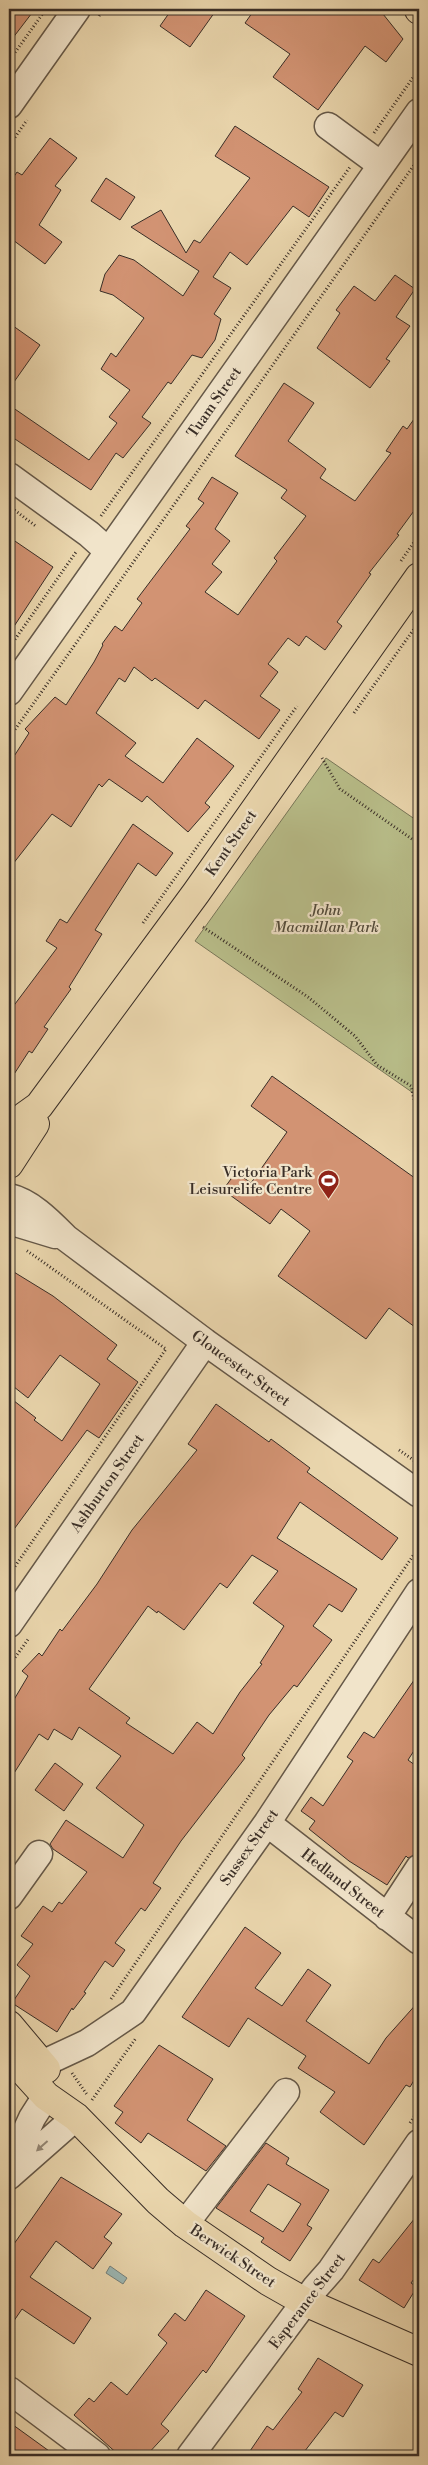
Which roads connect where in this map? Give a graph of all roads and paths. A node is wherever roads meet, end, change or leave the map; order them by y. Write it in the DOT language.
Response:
graph roads {
  1 [pos="46,9"];
  2 [pos="77,9"];
  3 [pos="9,61"];
  4 [pos="419,69"];
  5 [pos="9,105"];
  6 [pos="419,112"];
  7 [pos="328,126"];
  8 [pos="371,158"];
  9 [pos="419,158"];
  10 [pos="9,476"];
  11 [pos="9,506"];
  12 [pos="38,527"];
  13 [pos="419,535"];
  14 [pos="87,551"];
  15 [pos="408,572"];
  16 [pos="419,622"];
  17 [pos="9,648"];
  18 [pos="9,692"];
  19 [pos="300,703"];
  20 [pos="354,713"];
  21 [pos="9,738"];
  22 [pos="322,758"];
  23 [pos="419,844"];
  24 [pos="203,926"];
  25 [pos="140,927"];
  26 [pos="39,1106"];
  27 [pos="419,1106"];
  28 [pos="9,1136"];
  29 [pos="9,1164"];
  30 [pos="9,1197"];
  31 [pos="9,1221"];
  32 [pos="66,1238"];
  33 [pos="22,1247"];
  34 [pos="205,1342"];
  35 [pos="419,1494"];
  36 [pos="419,1548"];
  37 [pos="9,1575"];
  38 [pos="419,1592"];
  39 [pos="9,1624"];
  40 [pos="267,1823"];
  41 [pos="39,1854"];
  42 [pos="419,1868"];
  43 [pos="9,1896"];
  44 [pos="386,1917"];
  45 [pos="419,1941"];
  46 [pos="9,1997"];
  47 [pos="109,2002"];
  48 [pos="13,2017"];
  49 [pos="9,2055"];
  50 [pos="42,2064"];
  51 [pos="286,2092"];
  52 [pos="46,2096"];
  53 [pos="76,2116"];
  54 [pos="419,2143"];
  55 [pos="9,2168"];
  56 [pos="9,2176"];
  57 [pos="185,2224"];
  58 [pos="305,2302"];
  59 [pos="419,2352"];
  60 [pos="9,2390"];
  61 [pos="97,2456"];
  62 [pos="190,2456"];
  1 -- 3 [label="path"];
  2 -- 5 [label="street"];
  4 -- 8 [label="path"];
  6 -- 8 [label="street, Tuam Street"];
  7 -- 8 [label="street"];
  8 -- 14 [label="street, Tuam Street"];
  8 -- 14 [label="path"];
  9 -- 21 [label="path"];
  10 -- 14 [label="street"];
  11 -- 12 [label="path"];
  13 -- 15 [label="path"];
  14 -- 17 [label="path"];
  14 -- 18 [label="street, Tuam Street"];
  15 -- 26 [label="main road, Kent Street"];
  16 -- 20 [label="path"];
  19 -- 25 [label="path"];
  22 -- 23 [label="path"];
  24 -- 27 [label="path"];
  26 -- 28 [label="main road, Kent Street"];
  26 -- 29 [label="main road, Kent Street"];
  30 -- 32 [label="street, Gloucester Street"];
  31 -- 32 [label="street, Gloucester Street"];
  32 -- 34 [label="street, Gloucester Street"];
  33 -- 37 [label="path"];
  34 -- 35 [label="street, Gloucester Street"];
  34 -- 39 [label="street, Ashburton Street"];
  36 -- 47 [label="path"];
  38 -- 40 [label="street, Sussex Street"];
  40 -- 44 [label="street, Hedland Street"];
  40 -- 50 [label="street, Sussex Street"];
  41 -- 43 [label="street"];
  42 -- 44 [label="street"];
  44 -- 45 [label="street, Hedland Street"];
  46 -- 48 [label="path"];
  48 -- 50 [label="main road, Berwick Street"];
  49 -- 52 [label="main road, Berwick Street"];
  50 -- 53 [label="main road, Berwick Street"];
  51 -- 57 [label="street"];
  52 -- 53 [label="main road, Berwick Street"];
  52 -- 55 [label="street"];
  53 -- 56 [label="street, one-way"];
  53 -- 57 [label="main road, Berwick Street"];
  54 -- 58 [label="street, Esperance Street"];
  57 -- 58 [label="main road, Berwick Street"];
  58 -- 59 [label="main road, Berwick Street"];
  58 -- 62 [label="street, Esperance Street"];
  60 -- 61 [label="street"];
}
